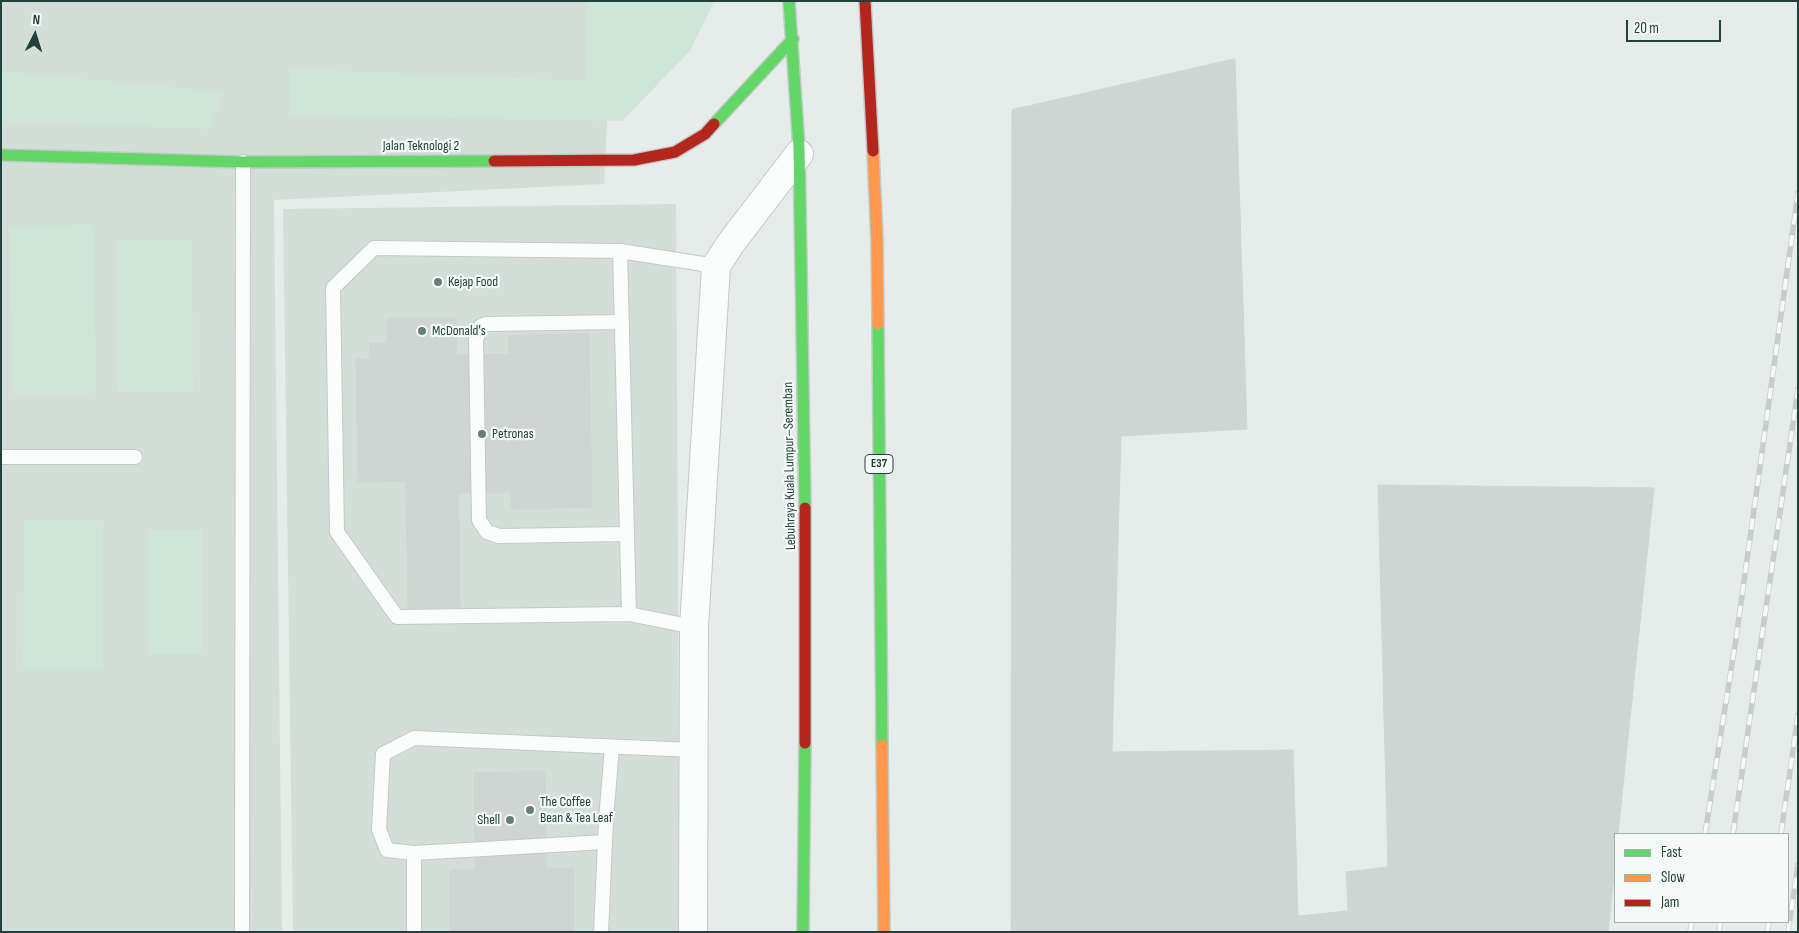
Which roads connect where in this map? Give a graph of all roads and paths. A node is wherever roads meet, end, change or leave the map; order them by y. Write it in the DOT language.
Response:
graph roads {
  1 [pos="789,1"];
  2 [pos="865,1"];
  3 [pos="793,39"];
  4 [pos="799,154"];
  5 [pos="1,155"];
  6 [pos="243,162"];
  7 [pos="620,251"];
  8 [pos="716,266"];
  9 [pos="622,322"];
  10 [pos="1,457"];
  11 [pos="135,457"];
  12 [pos="626,534"];
  13 [pos="628,614"];
  14 [pos="694,627"];
  15 [pos="612,747"];
  16 [pos="694,750"];
  17 [pos="605,842"];
  18 [pos="414,853"];
  19 [pos="885,930"];
  20 [pos="242,932"];
  21 [pos="414,932"];
  22 [pos="601,932"];
  23 [pos="693,932"];
  24 [pos="803,932"];
  1 -- 3 [label="main road, Lebuhraya Kuala Lumpur–Seremban"];
  2 -- 19 [label="main road, E37"];
  3 -- 4 [label="main road, Lebuhraya Kuala Lumpur–Seremban"];
  3 -- 6 [label="main road, Jalan Teknologi 2"];
  4 -- 8 [label="street"];
  4 -- 24 [label="main road, Lebuhraya Kuala Lumpur–Seremban"];
  5 -- 6 [label="main road, Jalan Teknologi 2"];
  6 -- 20 [label="lane"];
  7 -- 8 [label="lane"];
  7 -- 9 [label="lane"];
  7 -- 13 [label="lane"];
  8 -- 14 [label="street"];
  9 -- 12 [label="lane"];
  9 -- 12 [label="lane"];
  10 -- 11 [label="lane"];
  12 -- 13 [label="lane"];
  13 -- 14 [label="lane"];
  14 -- 16 [label="street"];
  15 -- 16 [label="lane"];
  15 -- 17 [label="lane"];
  15 -- 18 [label="lane"];
  16 -- 23 [label="street"];
  17 -- 18 [label="lane"];
  17 -- 22 [label="lane"];
  18 -- 21 [label="lane"];
}
